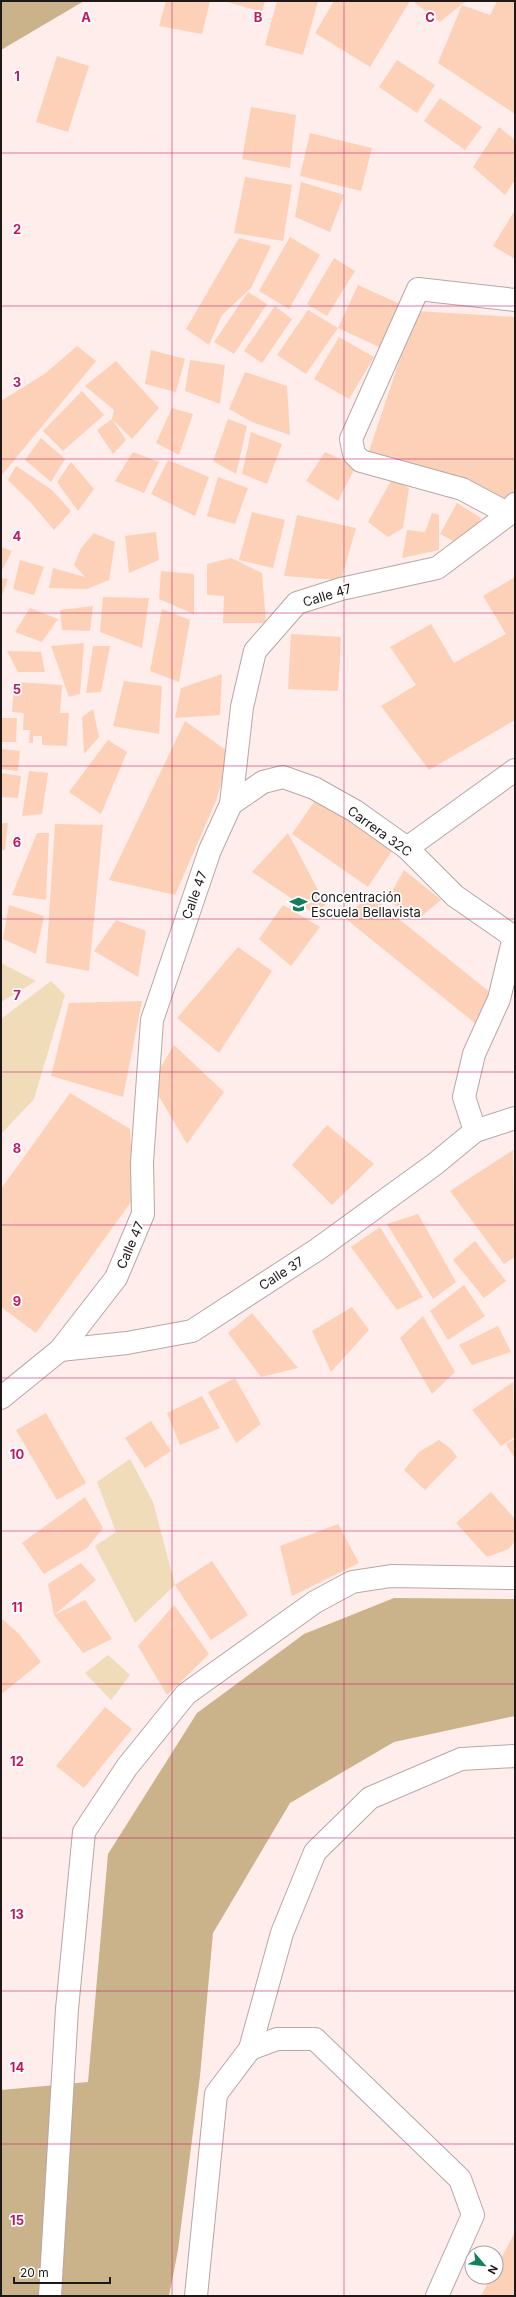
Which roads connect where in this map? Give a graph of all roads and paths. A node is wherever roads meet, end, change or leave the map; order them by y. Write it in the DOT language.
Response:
graph roads {
  1 [pos="515,300"];
  2 [pos="512,509"];
  3 [pos="515,770"];
  4 [pos="231,804"];
  5 [pos="407,848"];
  6 [pos="514,936"];
  7 [pos="515,1118"];
  8 [pos="475,1131"];
  9 [pos="60,1350"];
  10 [pos="1,1398"];
  11 [pos="515,1578"];
  12 [pos="515,1756"];
  13 [pos="250,2049"];
  14 [pos="50,2296"];
  15 [pos="196,2296"];
  16 [pos="437,2296"];
  1 -- 2 [label="street"];
  2 -- 4 [label="street, Calle 47"];
  3 -- 5 [label="street"];
  4 -- 5 [label="street, Carrera 32C"];
  4 -- 9 [label="street, Calle 47"];
  5 -- 6 [label="street, Carrera 32C"];
  6 -- 8 [label="street"];
  7 -- 8 [label="street"];
  8 -- 9 [label="street, Calle 37"];
  9 -- 10 [label="street, Calle 47"];
  11 -- 14 [label="street"];
  12 -- 13 [label="street"];
  13 -- 15 [label="street"];
  13 -- 16 [label="street"];
}
